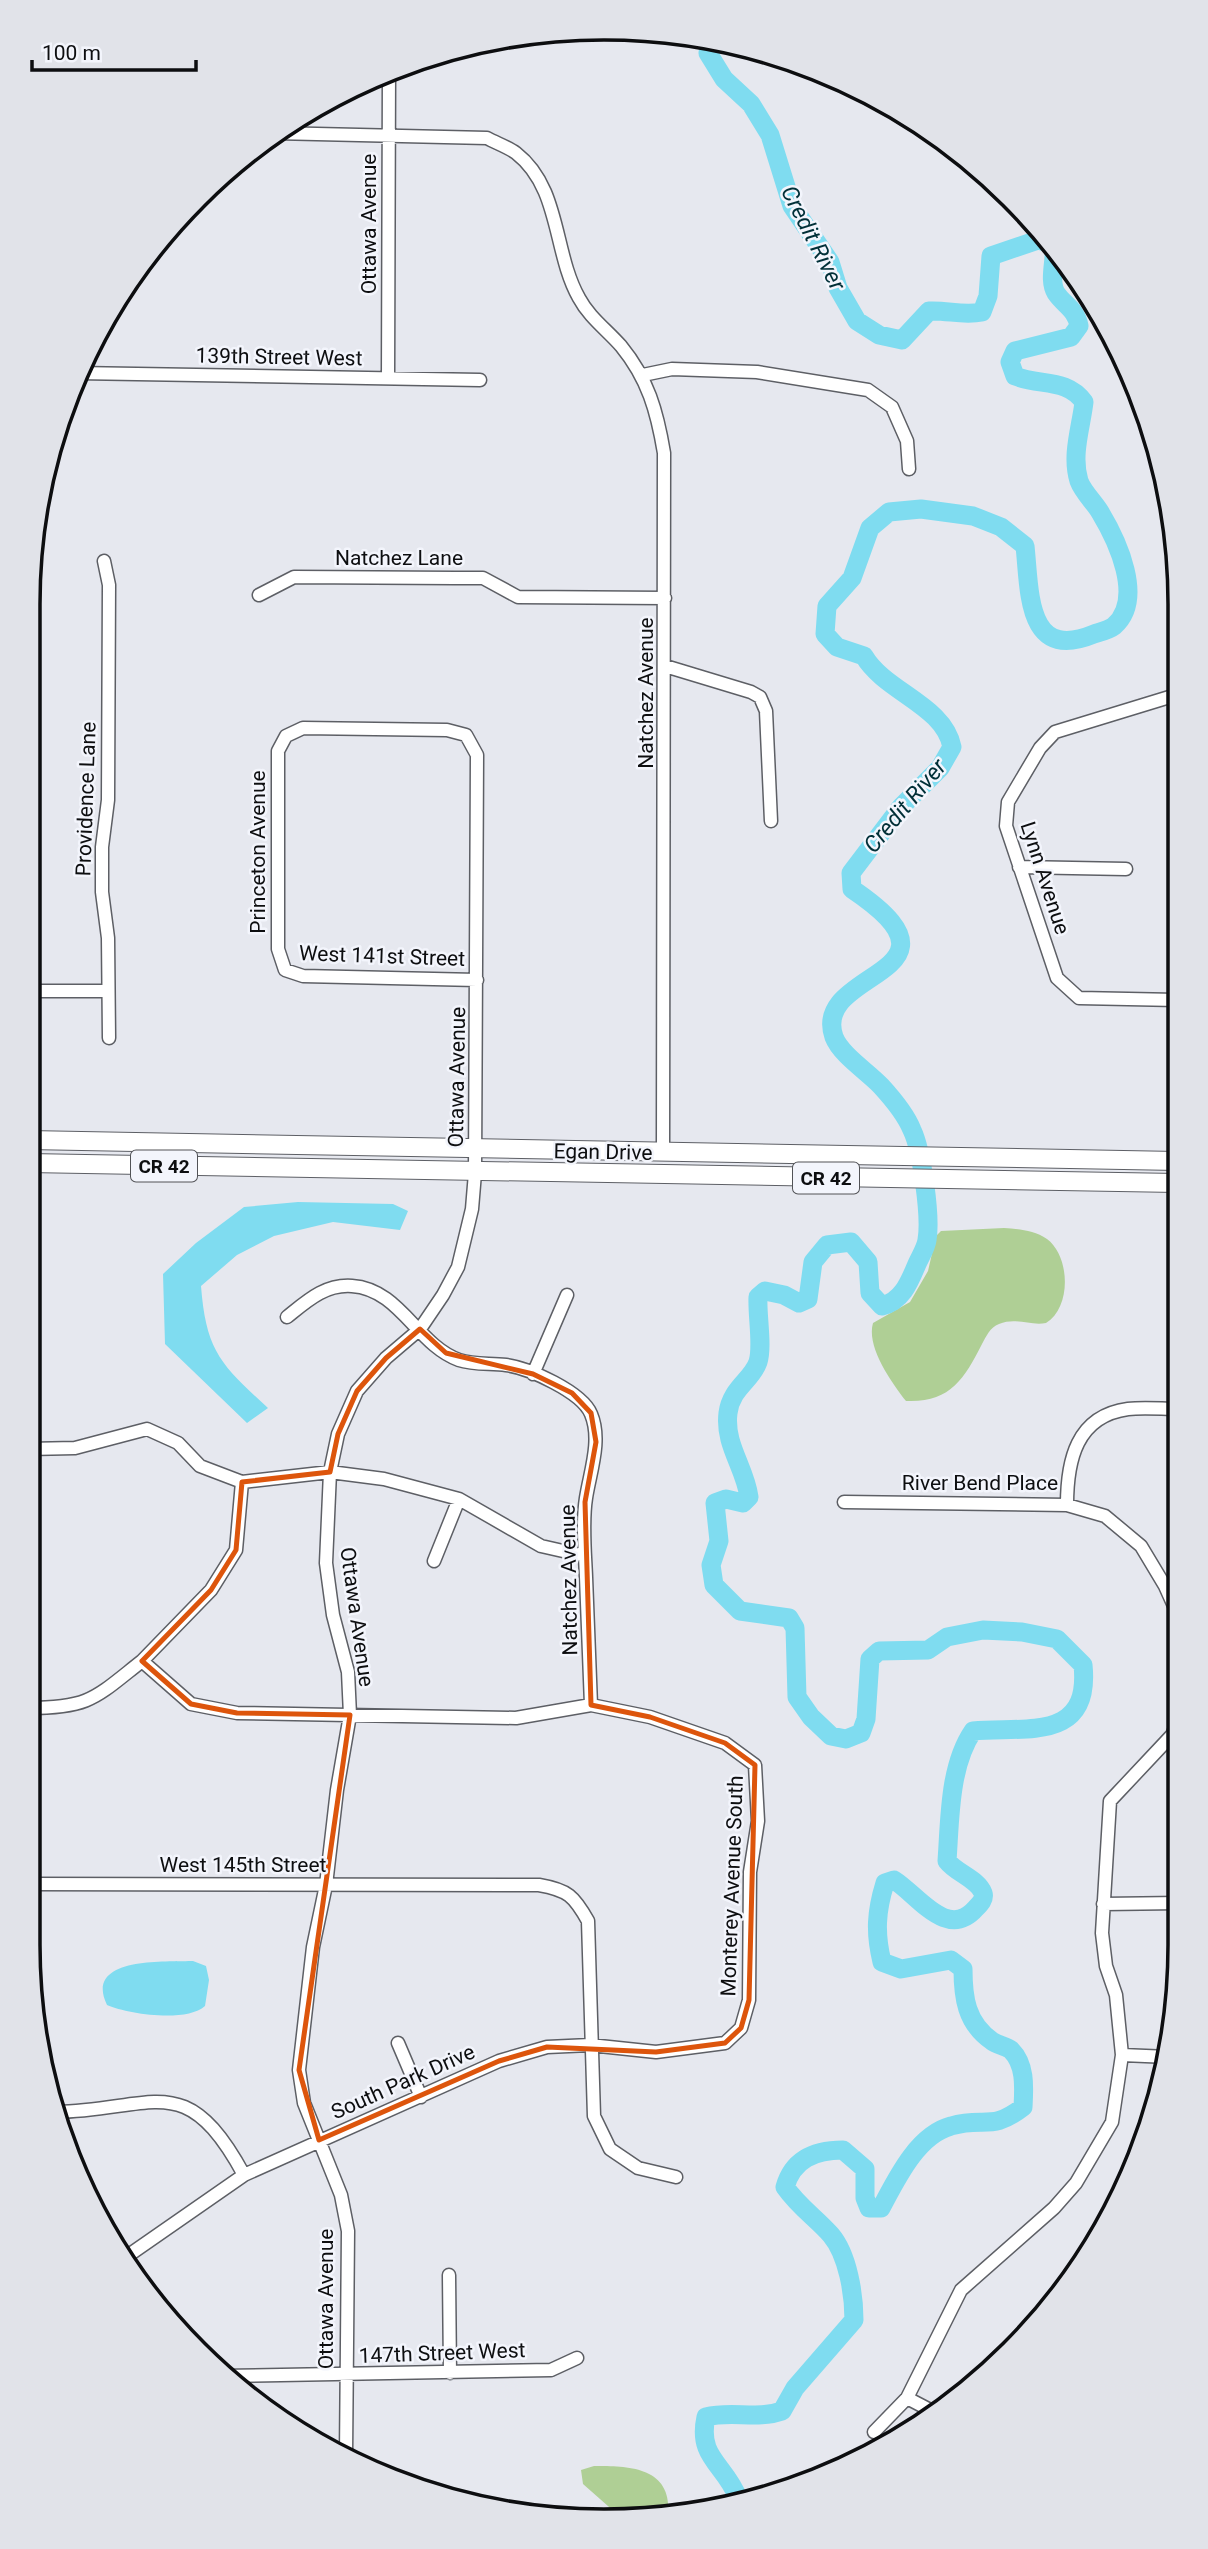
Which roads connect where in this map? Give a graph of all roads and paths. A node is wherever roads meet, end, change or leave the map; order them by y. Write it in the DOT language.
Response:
graph roads {
  1 [pos="389,83"];
  2 [pos="293,134"];
  3 [pos="389,136"];
  4 [pos="90,373"];
  5 [pos="643,375"];
  6 [pos="388,378"];
  7 [pos="480,380"];
  8 [pos="909,469"];
  9 [pos="104,561"];
  10 [pos="259,595"];
  11 [pos="665,598"];
  12 [pos="665,666"];
  13 [pos="1168,697"];
  14 [pos="286,736"];
  15 [pos="771,821"];
  16 [pos="1018,867"];
  17 [pos="1126,869"];
  18 [pos="285,970"];
  19 [pos="477,980"];
  20 [pos="40,991"];
  21 [pos="108,991"];
  22 [pos="1168,1000"];
  23 [pos="109,1038"];
  24 [pos="40,1140"];
  25 [pos="475,1149"];
  26 [pos="663,1153"];
  27 [pos="1168,1161"];
  28 [pos="40,1163"];
  29 [pos="475,1172"];
  30 [pos="1168,1183"];
  31 [pos="567,1295"];
  32 [pos="288,1317"];
  33 [pos="420,1329"];
  34 [pos="533,1374"];
  35 [pos="1168,1409"];
  36 [pos="40,1449"];
  37 [pos="330,1472"];
  38 [pos="242,1482"];
  39 [pos="459,1499"];
  40 [pos="844,1502"];
  41 [pos="1067,1505"];
  42 [pos="585,1556"];
  43 [pos="434,1561"];
  44 [pos="1168,1591"];
  45 [pos="142,1661"];
  46 [pos="591,1705"];
  47 [pos="40,1709"];
  48 [pos="350,1715"];
  49 [pos="1168,1739"];
  50 [pos="40,1884"];
  51 [pos="326,1885"];
  52 [pos="1168,1903"];
  53 [pos="1103,1904"];
  54 [pos="398,2043"];
  55 [pos="725,2043"];
  56 [pos="590,2045"];
  57 [pos="1122,2055"];
  58 [pos="1157,2056"];
  59 [pos="421,2097"];
  60 [pos="65,2111"];
  61 [pos="319,2140"];
  62 [pos="244,2175"];
  63 [pos="676,2177"];
  64 [pos="132,2253"];
  65 [pos="449,2275"];
  66 [pos="577,2358"];
  67 [pos="450,2373"];
  68 [pos="345,2375"];
  69 [pos="241,2376"];
  70 [pos="907,2398"];
  71 [pos="926,2408"];
  72 [pos="874,2432"];
  73 [pos="346,2446"];
  1 -- 3 [label="street, Ottawa Avenue"];
  2 -- 3 [label="street, Natchez Avenue"];
  3 -- 5 [label="street, Natchez Avenue"];
  3 -- 6 [label="street, Ottawa Avenue"];
  4 -- 6 [label="street, 139th Street West"];
  5 -- 8 [label="street"];
  5 -- 11 [label="street, Natchez Avenue"];
  6 -- 7 [label="street, 139th Street West"];
  9 -- 21 [label="street, Providence Lane"];
  10 -- 11 [label="street, Natchez Lane"];
  11 -- 12 [label="street, Natchez Avenue"];
  12 -- 15 [label="street"];
  12 -- 26 [label="street, Natchez Avenue"];
  13 -- 16 [label="street, Lynn Avenue"];
  14 -- 18 [label="street, Princeton Avenue"];
  14 -- 19 [label="street, Ottawa Avenue"];
  16 -- 17 [label="street"];
  16 -- 22 [label="street, Lynn Avenue"];
  18 -- 19 [label="street, West 141st Street"];
  19 -- 25 [label="street, Ottawa Avenue"];
  20 -- 21 [label="street"];
  21 -- 23 [label="street, Providence Lane"];
  24 -- 25 [label="highway, Egan Drive / CR 42"];
  25 -- 26 [label="highway, Egan Drive / CR 42"];
  25 -- 29 [label="street, Ottawa Avenue"];
  26 -- 27 [label="highway, Egan Drive / CR 42"];
  28 -- 29 [label="highway, Egan Drive / CR 42"];
  29 -- 30 [label="highway, Egan Drive / CR 42"];
  29 -- 33 [label="street, Ottawa Avenue"];
  31 -- 34 [label="street"];
  32 -- 33 [label="street"];
  33 -- 34 [label="street"];
  33 -- 37 [label="street, Ottawa Avenue"];
  34 -- 42 [label="street, Natchez Avenue"];
  35 -- 41 [label="street, River Bend Place"];
  36 -- 38 [label="street"];
  37 -- 38 [label="street"];
  37 -- 39 [label="street"];
  37 -- 48 [label="street, Ottawa Avenue"];
  38 -- 45 [label="street"];
  39 -- 42 [label="street"];
  39 -- 43 [label="street"];
  40 -- 41 [label="street, River Bend Place"];
  41 -- 44 [label="street"];
  42 -- 46 [label="street, Natchez Avenue"];
  45 -- 47 [label="street"];
  45 -- 48 [label="street"];
  46 -- 48 [label="street"];
  46 -- 55 [label="street, Monterey Avenue South"];
  48 -- 51 [label="street, Ottawa Avenue"];
  49 -- 53 [label="street"];
  50 -- 51 [label="street, West 145th Street"];
  51 -- 56 [label="street, West 145th Street"];
  51 -- 61 [label="street, Ottawa Avenue"];
  52 -- 53 [label="street"];
  53 -- 57 [label="street"];
  54 -- 59 [label="street"];
  55 -- 56 [label="street, South Park Drive"];
  56 -- 59 [label="street, South Park Drive"];
  56 -- 63 [label="street"];
  57 -- 58 [label="street"];
  57 -- 70 [label="street"];
  59 -- 61 [label="street, South Park Drive"];
  60 -- 62 [label="street"];
  61 -- 62 [label="street, South Park Drive"];
  61 -- 68 [label="street, Ottawa Avenue"];
  62 -- 64 [label="street, South Park Drive"];
  65 -- 67 [label="street"];
  66 -- 67 [label="street, 147th Street West"];
  67 -- 68 [label="street, 147th Street West"];
  68 -- 69 [label="street, 147th Street West"];
  68 -- 73 [label="street, Ottawa Avenue"];
  70 -- 71 [label="street"];
  70 -- 72 [label="street"];
}
